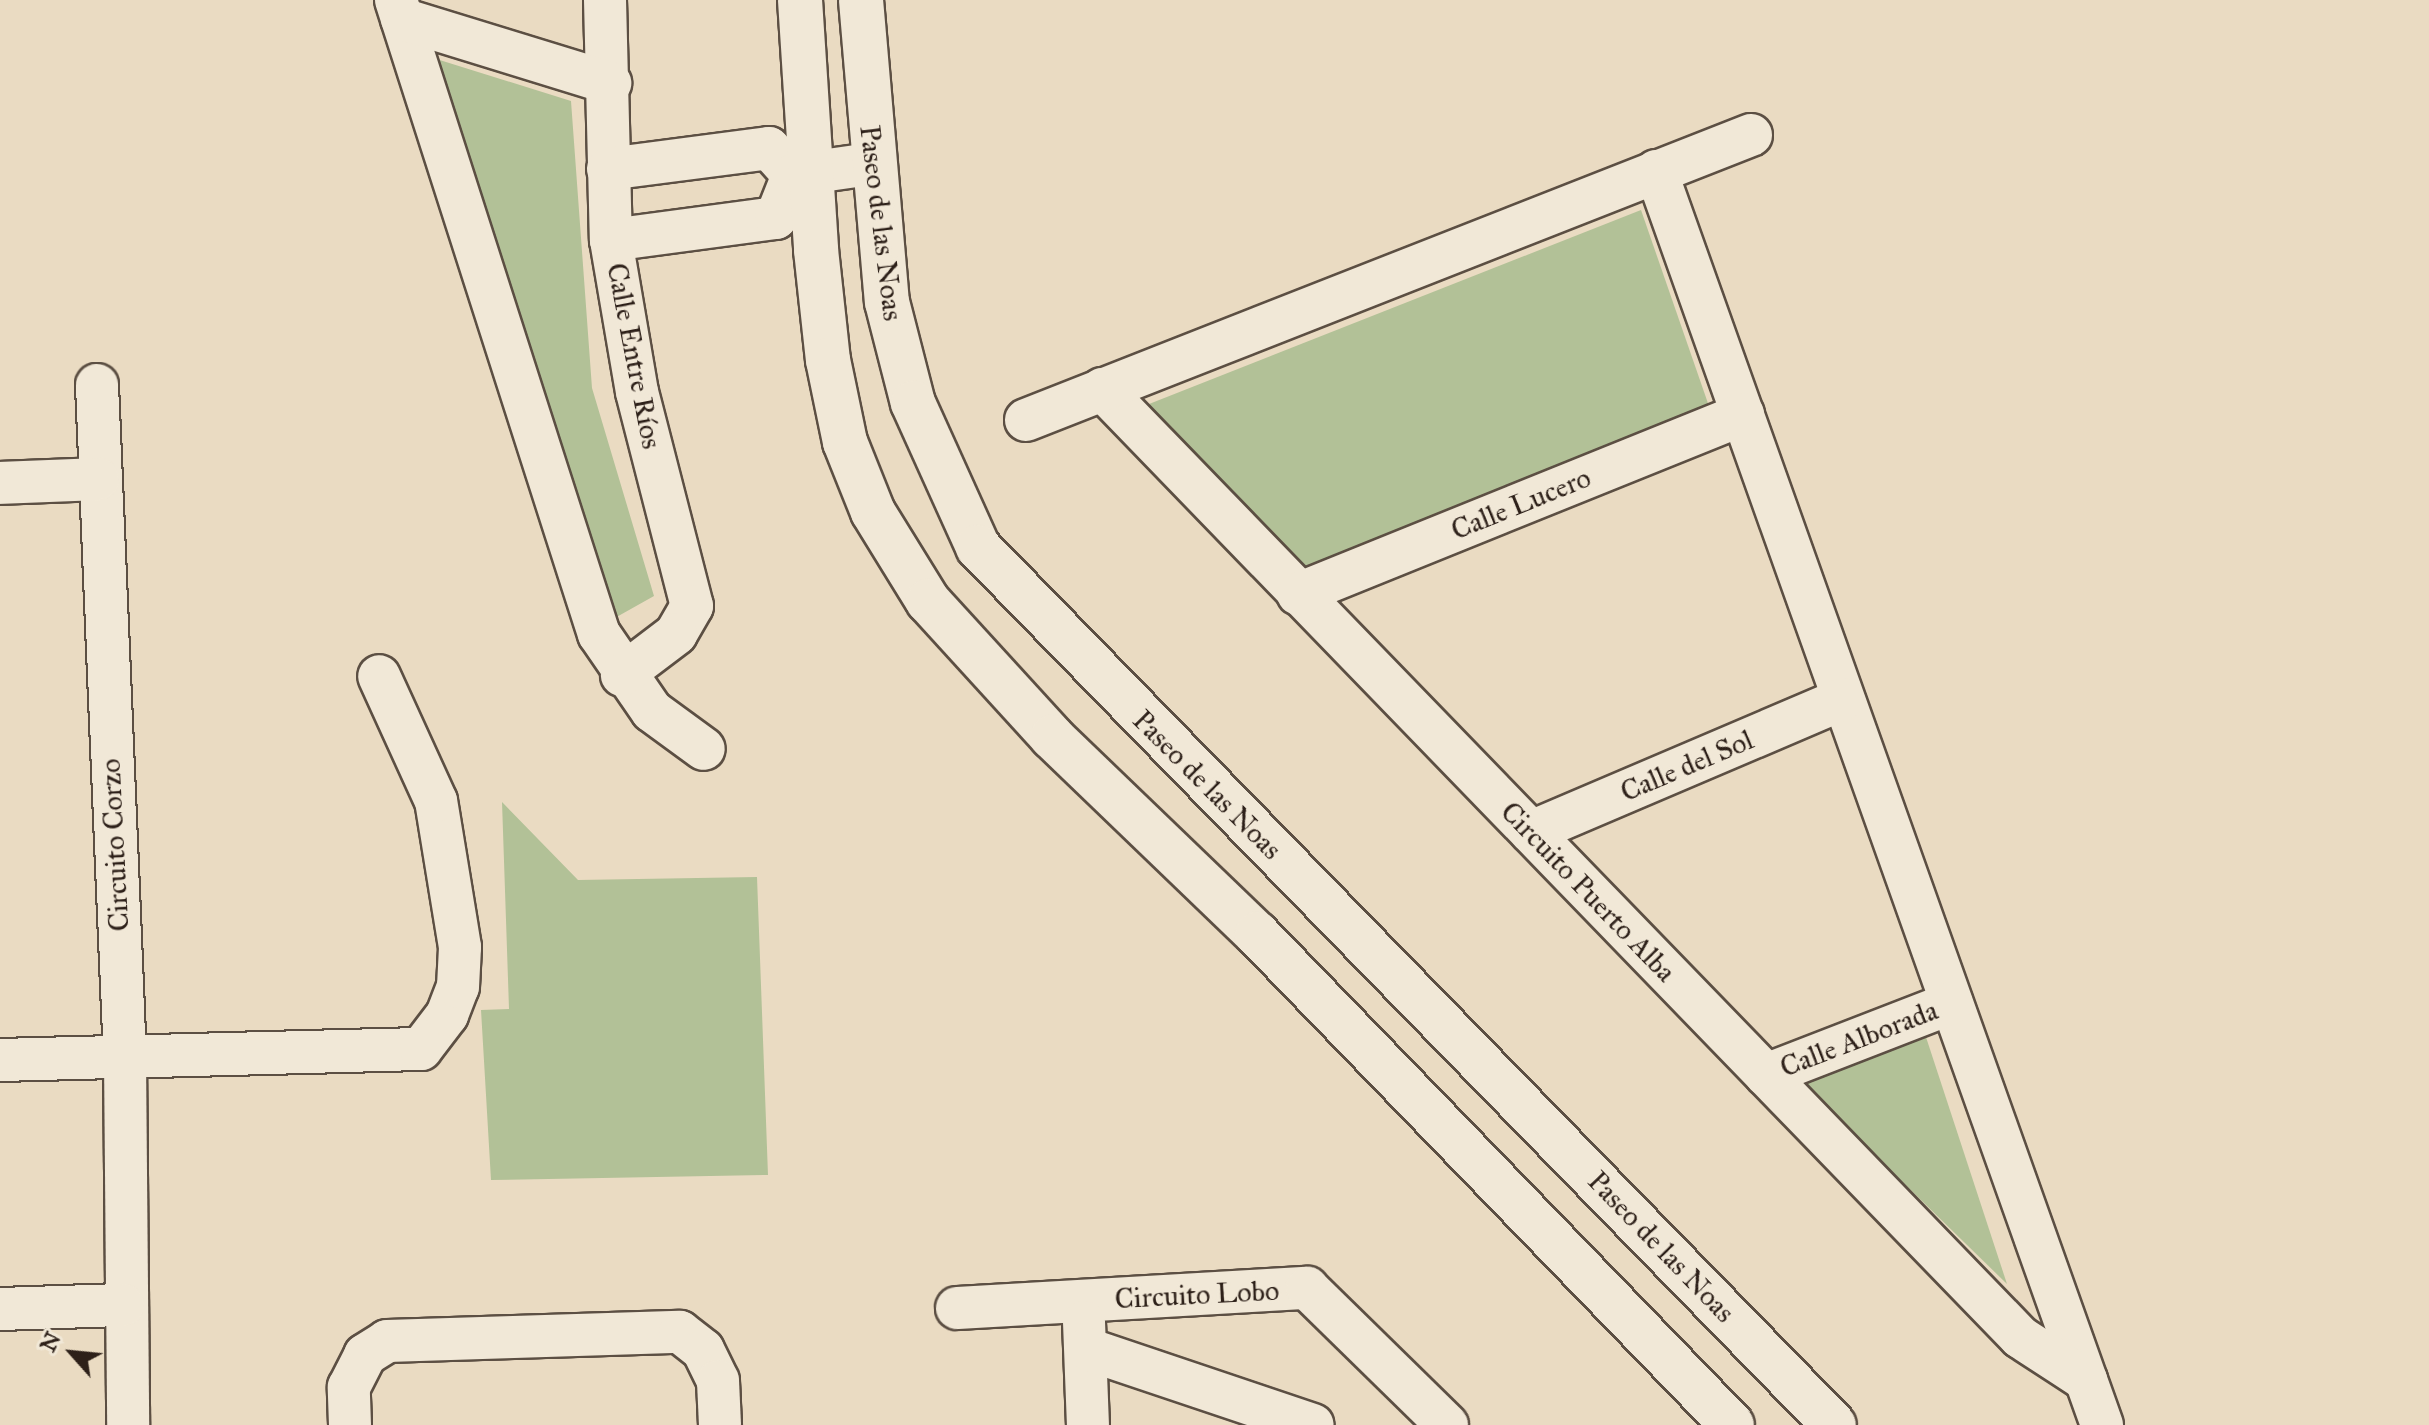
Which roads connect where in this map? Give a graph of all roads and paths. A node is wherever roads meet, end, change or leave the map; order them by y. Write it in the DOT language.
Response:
graph roads {
  1 [pos="605,0"];
  2 [pos="800,0"];
  3 [pos="861,0"];
  4 [pos="399,10"];
  5 [pos="610,83"];
  6 [pos="1751,135"];
  7 [pos="870,164"];
  8 [pos="791,165"];
  9 [pos="608,169"];
  10 [pos="1656,171"];
  11 [pos="776,218"];
  12 [pos="611,240"];
  13 [pos="816,250"];
  14 [pos="97,385"];
  15 [pos="1102,389"];
  16 [pos="1743,414"];
  17 [pos="1026,420"];
  18 [pos="98,479"];
  19 [pos="0,483"];
  20 [pos="1298,594"];
  21 [pos="622,675"];
  22 [pos="379,676"];
  23 [pos="1843,699"];
  24 [pos="704,749"];
  25 [pos="1531,832"];
  26 [pos="1952,1003"];
  27 [pos="125,1058"];
  28 [pos="0,1060"];
  29 [pos="1766,1075"];
  30 [pos="1083,1301"];
  31 [pos="123,1305"];
  32 [pos="957,1308"];
  33 [pos="0,1309"];
  34 [pos="1087,1349"];
  35 [pos="2086,1380"];
  36 [pos="128,1425"];
  37 [pos="350,1425"];
  38 [pos="720,1425"];
  39 [pos="1088,1425"];
  40 [pos="1313,1425"];
  41 [pos="1447,1425"];
  42 [pos="1732,1425"];
  43 [pos="1834,1425"];
  44 [pos="2102,1425"];
  1 -- 5 [label="street, Calle Entre Ríos"];
  2 -- 8 [label="street"];
  3 -- 7 [label="street, Paseo de las Noas"];
  4 -- 5 [label="street"];
  4 -- 21 [label="street"];
  5 -- 9 [label="street, Calle Entre Ríos"];
  6 -- 10 [label="street"];
  7 -- 8 [label="street"];
  7 -- 43 [label="street, Paseo de las Noas"];
  8 -- 9 [label="street"];
  8 -- 11 [label="street"];
  8 -- 13 [label="street"];
  9 -- 12 [label="street, Calle Entre Ríos"];
  10 -- 15 [label="street"];
  10 -- 16 [label="street"];
  11 -- 12 [label="street"];
  11 -- 13 [label="street"];
  12 -- 21 [label="street, Calle Entre Ríos"];
  13 -- 42 [label="street"];
  14 -- 18 [label="street, Circuito Corzo"];
  15 -- 17 [label="street"];
  15 -- 20 [label="street, Circuito Puerto Alba"];
  16 -- 20 [label="street, Calle Lucero"];
  16 -- 23 [label="street"];
  18 -- 19 [label="street"];
  18 -- 27 [label="street, Circuito Corzo"];
  20 -- 25 [label="street, Circuito Puerto Alba"];
  21 -- 24 [label="street"];
  22 -- 27 [label="street"];
  23 -- 25 [label="street, Calle del Sol"];
  23 -- 26 [label="street"];
  25 -- 29 [label="street, Circuito Puerto Alba"];
  26 -- 29 [label="street, Calle Alborada"];
  26 -- 35 [label="street"];
  27 -- 28 [label="street"];
  27 -- 31 [label="street, Circuito Corzo"];
  29 -- 35 [label="street, Circuito Puerto Alba"];
  30 -- 32 [label="street, Circuito Lobo"];
  30 -- 34 [label="street, Circuito Lobo"];
  30 -- 41 [label="street, Circuito Lobo"];
  31 -- 33 [label="street"];
  31 -- 36 [label="street, Circuito Corzo"];
  34 -- 39 [label="street, Circuito Lobo"];
  34 -- 40 [label="street"];
  35 -- 44 [label="street"];
  37 -- 38 [label="street"];
}
